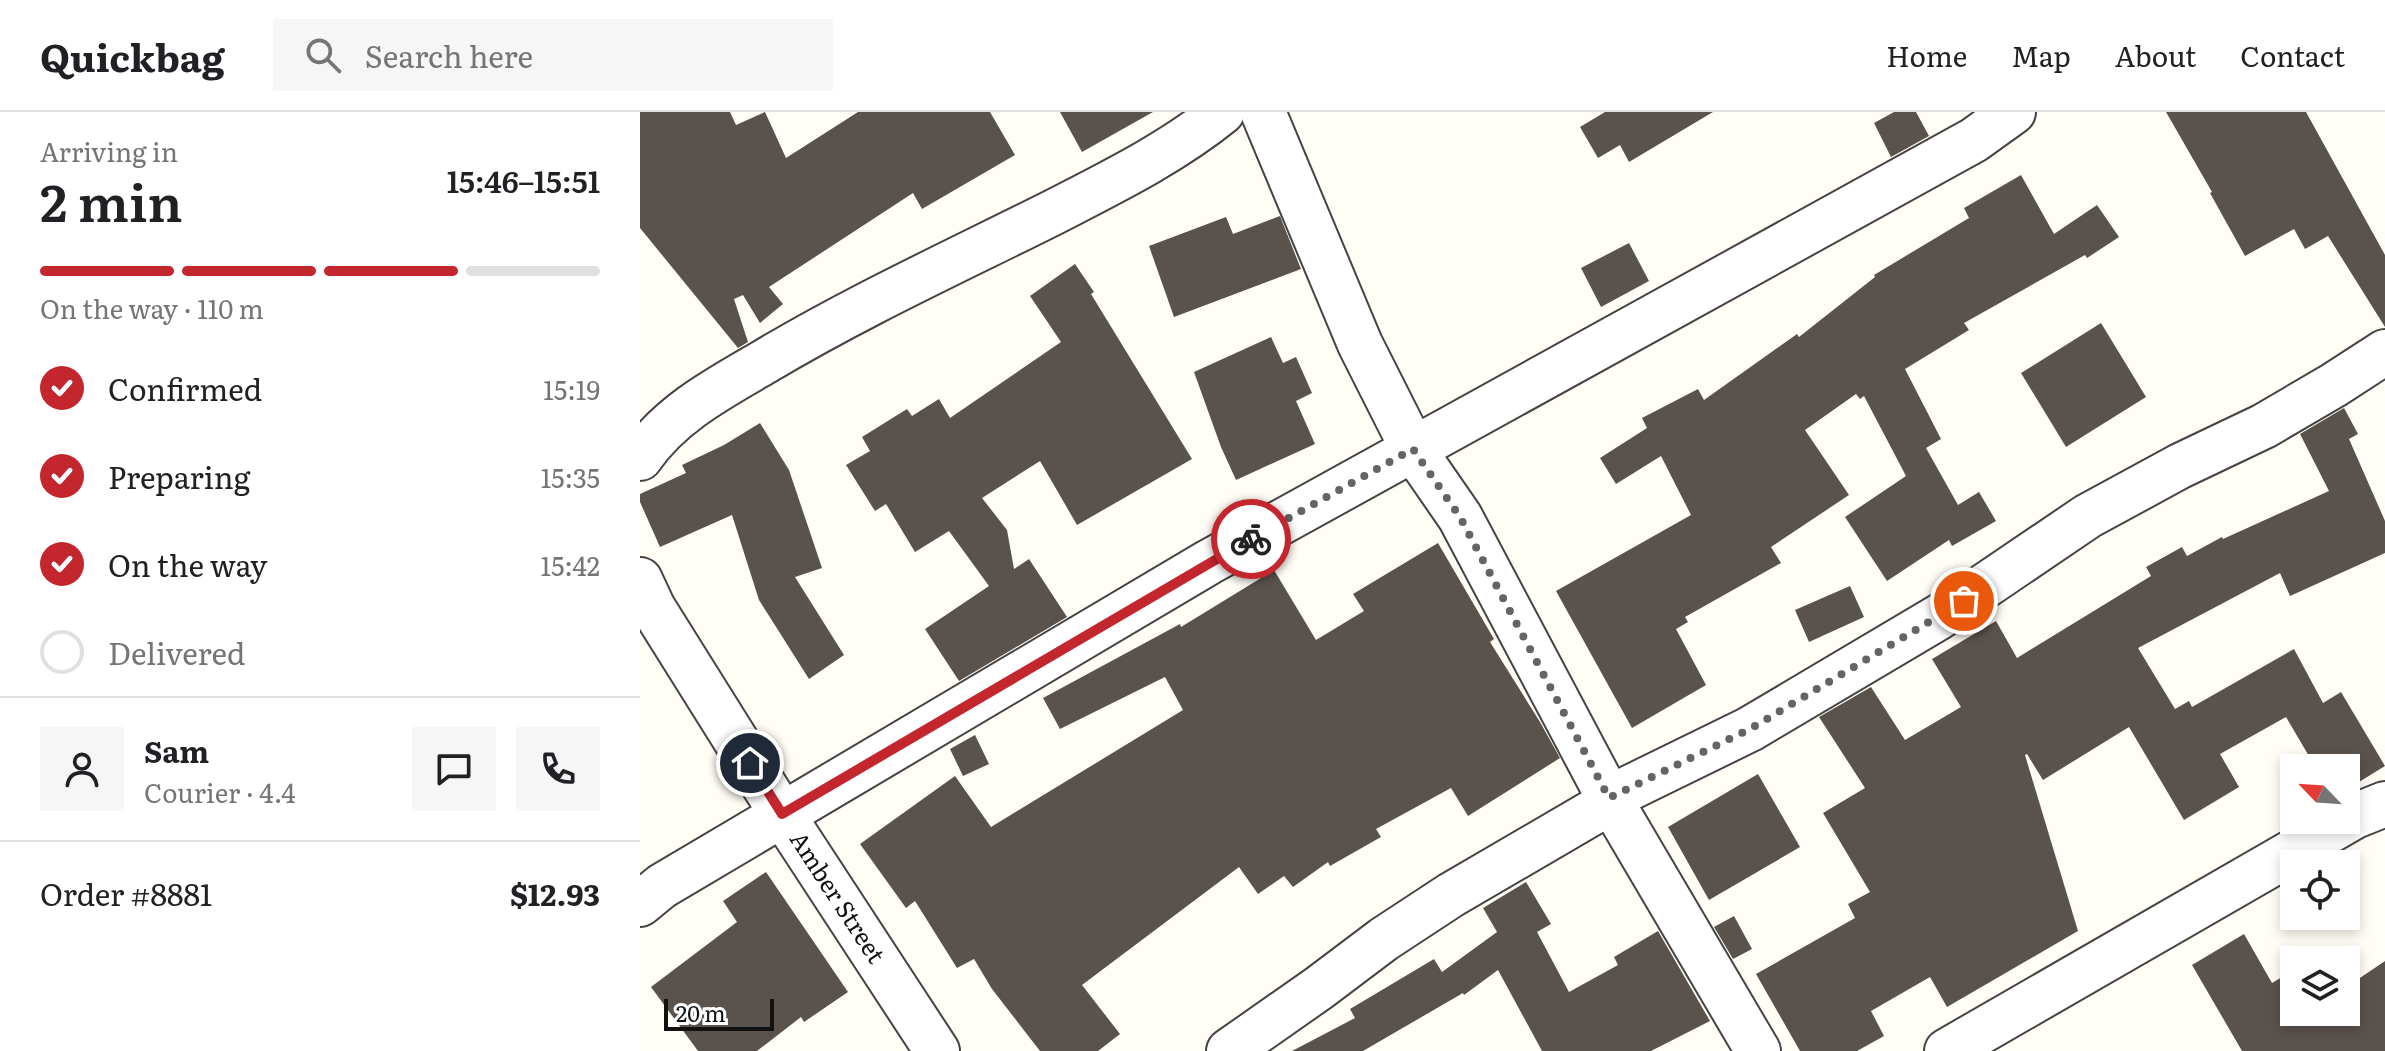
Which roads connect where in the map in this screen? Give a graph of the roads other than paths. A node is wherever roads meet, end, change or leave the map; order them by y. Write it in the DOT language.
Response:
graph roads {
  1 [pos="1222,112"];
  2 [pos="1263,112"];
  3 [pos="2013,112"];
  4 [pos="2385,352"];
  5 [pos="1413,449"];
  6 [pos="640,458"];
  7 [pos="640,580"];
  8 [pos="1609,798"];
  9 [pos="2385,804"];
  10 [pos="782,814"];
  11 [pos="640,904"];
  12 [pos="937,1051"];
  13 [pos="1229,1051"];
  14 [pos="1758,1051"];
  15 [pos="1947,1051"];
  1 -- 6 [label="street"];
  2 -- 5 [label="street"];
  3 -- 5 [label="street"];
  4 -- 8 [label="street"];
  5 -- 8 [label="street"];
  5 -- 10 [label="street"];
  7 -- 10 [label="street, Amber Street"];
  8 -- 13 [label="street"];
  8 -- 14 [label="street"];
  9 -- 15 [label="street"];
  10 -- 11 [label="street"];
  10 -- 12 [label="street, Amber Street"];
}
